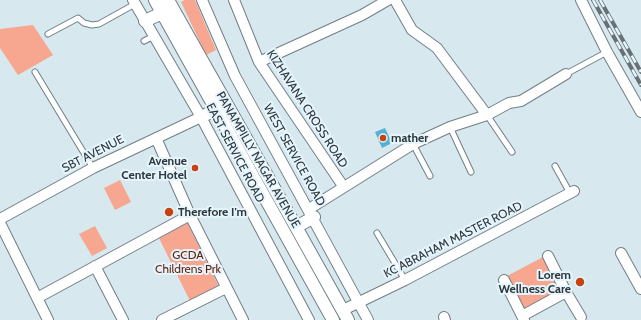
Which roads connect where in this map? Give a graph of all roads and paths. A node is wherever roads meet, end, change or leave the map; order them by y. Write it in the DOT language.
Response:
graph roads {
  1 [pos="202,0"];
  2 [pos="234,0"];
  3 [pos="388,0"];
  4 [pos="395,0"];
  5 [pos="581,0"];
  6 [pos="134,2"];
  7 [pos="161,3"];
  8 [pos="146,21"];
  9 [pos="48,34"];
  10 [pos="154,36"];
  11 [pos="144,41"];
  12 [pos="607,52"];
  13 [pos="259,62"];
  14 [pos="35,72"];
  15 [pos="566,74"];
  16 [pos="221,107"];
  17 [pos="641,112"];
  18 [pos="487,115"];
  19 [pos="201,117"];
  20 [pos="450,127"];
  21 [pos="156,138"];
  22 [pos="412,144"];
  23 [pos="512,152"];
  24 [pos="555,166"];
  25 [pos="93,168"];
  26 [pos="470,172"];
  27 [pos="430,176"];
  28 [pos="342,186"];
  29 [pos="572,192"];
  30 [pos="311,213"];
  31 [pos="190,215"];
  32 [pos="0,220"];
  33 [pos="0,223"];
  34 [pos="296,227"];
  35 [pos="377,233"];
  36 [pos="621,253"];
  37 [pos="548,256"];
  38 [pos="95,266"];
  39 [pos="405,280"];
  40 [pos="504,280"];
  41 [pos="226,288"];
  42 [pos="641,288"];
  43 [pos="566,292"];
  44 [pos="37,298"];
  45 [pos="359,302"];
  46 [pos="345,315"];
  47 [pos="580,317"];
  48 [pos="523,318"];
  49 [pos="48,320"];
  50 [pos="123,320"];
  51 [pos="162,320"];
  52 [pos="243,320"];
  53 [pos="309,320"];
  54 [pos="333,320"];
  55 [pos="368,320"];
  1 -- 30 [label="street, WEST SERVICE ROAD"];
  2 -- 13 [label="street, KIZHAVANA CROSS ROAD"];
  3 -- 13 [label="street"];
  4 -- 18 [label="street"];
  5 -- 12 [label="street"];
  6 -- 8 [label="street, EAST SERVICE ROAD"];
  6 -- 9 [label="lane"];
  7 -- 8 [label="street"];
  7 -- 16 [label="street, PANAMPILLY NAGAR AVENUE"];
  8 -- 10 [label="street, EAST SERVICE ROAD"];
  10 -- 11 [label="lane"];
  10 -- 19 [label="street, EAST SERVICE ROAD"];
  12 -- 15 [label="lane"];
  12 -- 17 [label="street"];
  13 -- 28 [label="street, KIZHAVANA CROSS ROAD"];
  14 -- 25 [label="lane"];
  15 -- 18 [label="street"];
  16 -- 19 [label="street"];
  16 -- 34 [label="street, PANAMPILLY NAGAR AVENUE"];
  16 -- 54 [label="street, PANAMPILLY NAGAR AVENUE"];
  18 -- 20 [label="street"];
  18 -- 23 [label="lane"];
  19 -- 21 [label="street, SBT AVENUE"];
  19 -- 53 [label="street, EAST SERVICE ROAD"];
  20 -- 22 [label="street"];
  20 -- 26 [label="lane"];
  21 -- 25 [label="street, SBT AVENUE"];
  21 -- 31 [label="street"];
  22 -- 27 [label="lane"];
  22 -- 28 [label="street"];
  24 -- 29 [label="lane"];
  25 -- 32 [label="street, SBT AVENUE"];
  28 -- 30 [label="street"];
  29 -- 39 [label="street, KC ABRAHAM MASTER ROAD"];
  30 -- 34 [label="street"];
  30 -- 45 [label="street, WEST SERVICE ROAD"];
  31 -- 38 [label="street"];
  31 -- 41 [label="street"];
  33 -- 44 [label="street"];
  34 -- 46 [label="street, PANAMPILLY NAGAR AVENUE"];
  35 -- 39 [label="lane"];
  36 -- 42 [label="street"];
  37 -- 43 [label="street"];
  38 -- 44 [label="street"];
  38 -- 50 [label="street"];
  39 -- 45 [label="street, KC ABRAHAM MASTER ROAD"];
  40 -- 48 [label="street"];
  41 -- 51 [label="street"];
  41 -- 52 [label="street"];
  43 -- 47 [label="street"];
  43 -- 48 [label="street"];
  44 -- 49 [label="street"];
  45 -- 46 [label="street, KC ABRAHAM MASTER ROAD"];
  45 -- 55 [label="street, WEST SERVICE ROAD"];
}
